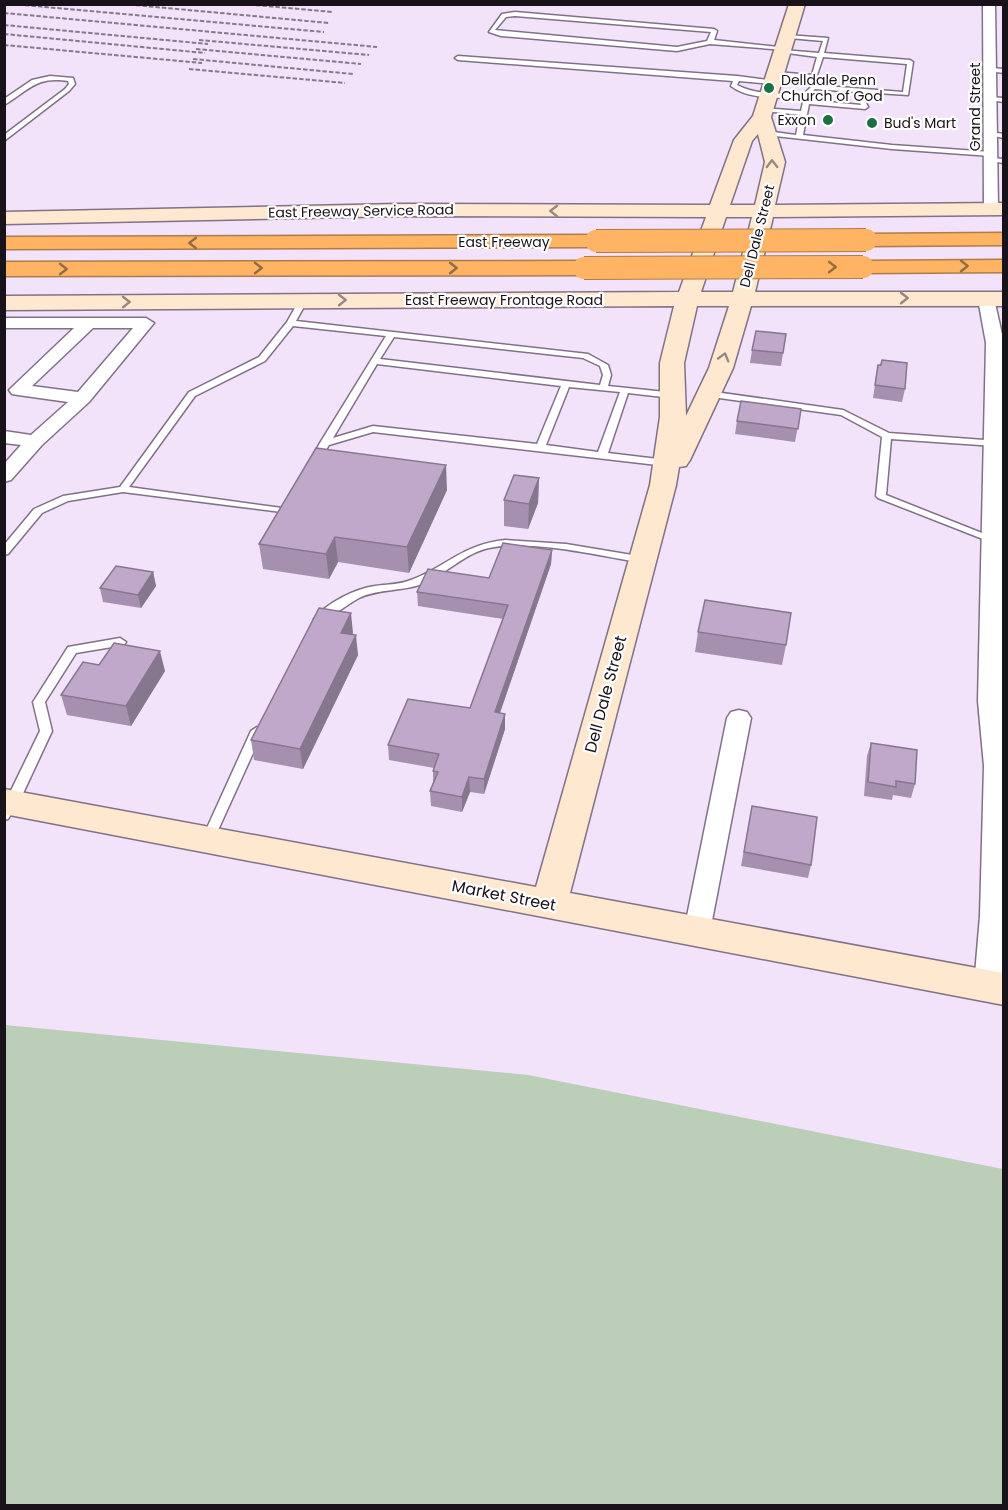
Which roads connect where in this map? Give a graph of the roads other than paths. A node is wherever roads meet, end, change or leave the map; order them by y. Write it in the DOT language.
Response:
graph roads {
  1 [pos="797,4"];
  2 [pos="989,4"];
  3 [pos="710,42"];
  4 [pos="786,45"];
  5 [pos="821,55"];
  6 [pos="458,58"];
  7 [pos="997,71"];
  8 [pos="814,77"];
  9 [pos="737,78"];
  10 [pos="813,87"];
  11 [pos="856,90"];
  12 [pos="997,100"];
  13 [pos="769,101"];
  14 [pos="4,103"];
  15 [pos="804,113"];
  16 [pos="997,135"];
  17 [pos="799,137"];
  18 [pos="4,139"];
  19 [pos="995,158"];
  20 [pos="997,209"];
  21 [pos="950,210"];
  22 [pos="717,211"];
  23 [pos="763,211"];
  24 [pos="600,212"];
  25 [pos="4,220"];
  26 [pos="1004,239"];
  27 [pos="517,242"];
  28 [pos="4,243"];
  29 [pos="1004,266"];
  30 [pos="4,269"];
  31 [pos="826,298"];
  32 [pos="488,299"];
  33 [pos="740,299"];
  34 [pos="995,299"];
  35 [pos="687,300"];
  36 [pos="303,301"];
  37 [pos="4,303"];
  38 [pos="291,322"];
  39 [pos="4,323"];
  40 [pos="89,323"];
  41 [pos="392,333"];
  42 [pos="414,356"];
  43 [pos="435,359"];
  44 [pos="455,361"];
  45 [pos="374,362"];
  46 [pos="408,366"];
  47 [pos="431,368"];
  48 [pos="450,370"];
  49 [pos="562,380"];
  50 [pos="603,388"];
  51 [pos="625,390"];
  52 [pos="708,394"];
  53 [pos="672,395"];
  54 [pos="82,399"];
  55 [pos="887,436"];
  56 [pos="4,437"];
  57 [pos="35,441"];
  58 [pos="995,442"];
  59 [pos="325,443"];
  60 [pos="540,447"];
  61 [pos="602,455"];
  62 [pos="308,472"];
  63 [pos="665,474"];
  64 [pos="4,476"];
  65 [pos="123,489"];
  66 [pos="296,491"];
  67 [pos="992,539"];
  68 [pos="4,552"];
  69 [pos="644,560"];
  70 [pos="313,628"];
  71 [pos="120,642"];
  72 [pos="739,718"];
  73 [pos="261,723"];
  74 [pos="7,806"];
  75 [pos="208,839"];
  76 [pos="549,904"];
  77 [pos="697,931"];
  78 [pos="996,987"];
  1 -- 4 [label="main road, Dell Dale Street"];
  2 -- 7 [label="street, Grand Street"];
  3 -- 3 [label="lane"];
  3 -- 4 [label="lane"];
  4 -- 5 [label="lane"];
  4 -- 5 [label="lane"];
  4 -- 13 [label="main road, Dell Dale Street"];
  5 -- 8 [label="lane"];
  5 -- 11 [label="lane"];
  6 -- 9 [label="lane"];
  7 -- 12 [label="street, Grand Street"];
  8 -- 10 [label="lane"];
  8 -- 13 [label="lane"];
  9 -- 13 [label="lane"];
  9 -- 13 [label="lane"];
  10 -- 11 [label="lane"];
  10 -- 13 [label="lane"];
  11 -- 15 [label="lane"];
  12 -- 16 [label="street, Grand Street"];
  13 -- 15 [label="lane"];
  13 -- 17 [label="lane"];
  13 -- 22 [label="main road, Dell Dale Street"];
  23 -- 13 [label="main road, Dell Dale Street, one-way"];
  14 -- 18 [label="lane"];
  15 -- 17 [label="lane"];
  16 -- 19 [label="street, Grand Street"];
  17 -- 19 [label="lane"];
  19 -- 20 [label="street, Grand Street"];
  20 -- 21 [label="main road"];
  21 -- 23 [label="main road"];
  21 -- 31 [label="main road"];
  22 -- 23 [label="main road"];
  22 -- 24 [label="main road, East Freeway Service Road"];
  22 -- 35 [label="main road, Dell Dale Street"];
  23 -- 33 [label="main road, Dell Dale Street"];
  24 -- 25 [label="main road, East Freeway Service Road, one-way"];
  24 -- 32 [label="main road"];
  25 -- 27 [label="highway"];
  26 -- 27 [label="highway, East Freeway, bridge"];
  27 -- 28 [label="highway, East Freeway, one-way"];
  30 -- 29 [label="highway, East Freeway, one-way, bridge"];
  31 -- 33 [label="main road, East Freeway Frontage Road"];
  31 -- 34 [label="main road, East Freeway Frontage Road, one-way"];
  32 -- 35 [label="main road, East Freeway Frontage Road"];
  36 -- 32 [label="main road, East Freeway Frontage Road, one-way"];
  33 -- 35 [label="main road, East Freeway Frontage Road"];
  52 -- 33 [label="main road, Dell Dale Street, one-way"];
  34 -- 58 [label="street"];
  35 -- 53 [label="main road, Dell Dale Street"];
  37 -- 36 [label="main road, East Freeway Frontage Road, one-way"];
  36 -- 38 [label="lane"];
  38 -- 41 [label="lane"];
  38 -- 65 [label="lane"];
  39 -- 40 [label="street"];
  40 -- 54 [label="street"];
  40 -- 54 [label="street"];
  41 -- 45 [label="lane"];
  41 -- 50 [label="lane"];
  42 -- 46 [label="lane"];
  43 -- 47 [label="lane"];
  44 -- 48 [label="lane"];
  45 -- 46 [label="lane"];
  45 -- 59 [label="lane"];
  46 -- 47 [label="lane"];
  47 -- 48 [label="lane"];
  48 -- 49 [label="lane"];
  49 -- 50 [label="lane"];
  49 -- 60 [label="lane"];
  50 -- 51 [label="lane"];
  51 -- 53 [label="lane"];
  51 -- 61 [label="lane"];
  52 -- 55 [label="lane"];
  52 -- 63 [label="main road, Dell Dale Street"];
  53 -- 63 [label="main road, Dell Dale Street"];
  54 -- 57 [label="street"];
  55 -- 58 [label="lane"];
  55 -- 67 [label="lane"];
  56 -- 57 [label="street"];
  57 -- 64 [label="street"];
  58 -- 67 [label="street"];
  59 -- 60 [label="lane"];
  59 -- 62 [label="lane"];
  60 -- 61 [label="lane"];
  61 -- 63 [label="lane"];
  63 -- 69 [label="main road, Dell Dale Street"];
  65 -- 66 [label="lane"];
  65 -- 68 [label="lane"];
  67 -- 78 [label="street"];
  69 -- 70 [label="lane"];
  69 -- 76 [label="main road, Dell Dale Street"];
  71 -- 74 [label="lane"];
  72 -- 77 [label="street"];
  73 -- 75 [label="lane"];
  74 -- 75 [label="main road, Market Street"];
  75 -- 76 [label="main road, Market Street"];
  76 -- 77 [label="main road, Market Street"];
  77 -- 78 [label="main road, Market Street"];
}
